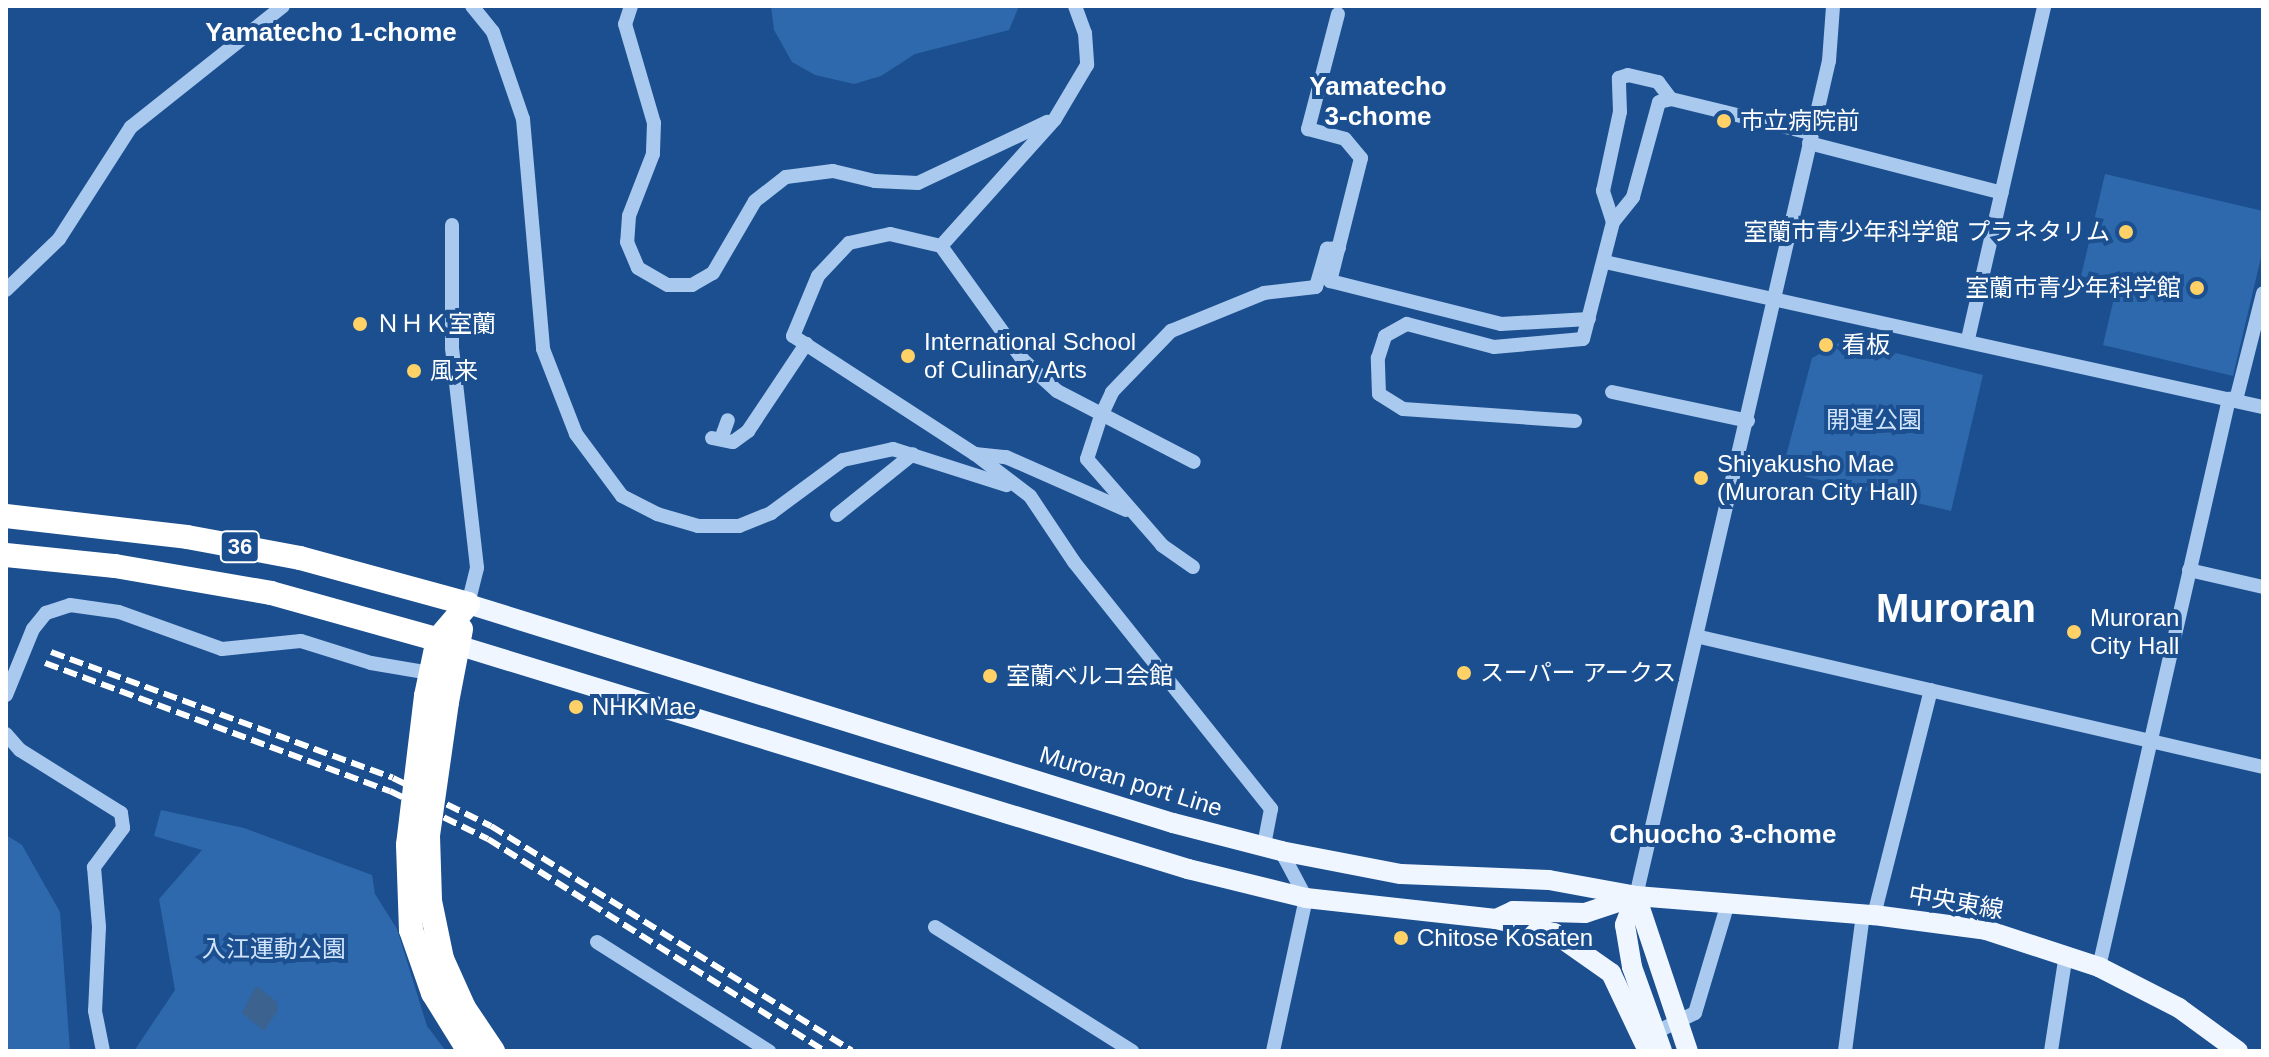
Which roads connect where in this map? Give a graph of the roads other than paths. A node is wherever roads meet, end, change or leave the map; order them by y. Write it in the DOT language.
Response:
graph roads {
  1 [pos="283,6"];
  2 [pos="472,6"];
  3 [pos="631,6"];
  4 [pos="1075,6"];
  5 [pos="1833,6"];
  6 [pos="2044,6"];
  7 [pos="1338,14"];
  8 [pos="1671,99"];
  9 [pos="1055,119"];
  10 [pos="1810,138"];
  11 [pos="2002,193"];
  12 [pos="1613,222"];
  13 [pos="452,225"];
  14 [pos="941,246"];
  15 [pos="1339,248"];
  16 [pos="1605,262"];
  17 [pos="6,290"];
  18 [pos="2263,293"];
  19 [pos="1775,297"];
  20 [pos="1589,319"];
  21 [pos="1968,339"];
  22 [pos="806,344"];
  23 [pos="1612,392"];
  24 [pos="2232,399"];
  25 [pos="2263,407"];
  26 [pos="1101,416"];
  27 [pos="728,420"];
  28 [pos="1575,421"];
  29 [pos="1748,421"];
  30 [pos="913,454"];
  31 [pos="975,454"];
  32 [pos="1194,462"];
  33 [pos="1018,489"];
  34 [pos="1130,512"];
  35 [pos="837,515"];
  36 [pos="6,516"];
  37 [pos="6,558"];
  38 [pos="1193,567"];
  39 [pos="2189,570"];
  40 [pos="2263,587"];
  41 [pos="468,604"];
  42 [pos="1700,637"];
  43 [pos="448,642"];
  44 [pos="439,687"];
  45 [pos="1931,690"];
  46 [pos="6,695"];
  47 [pos="6,734"];
  48 [pos="2149,741"];
  49 [pos="2263,767"];
  50 [pos="1272,849"];
  51 [pos="1636,896"];
  52 [pos="1306,898"];
  53 [pos="1728,903"];
  54 [pos="1869,914"];
  55 [pos="1496,919"];
  56 [pos="935,927"];
  57 [pos="597,942"];
  58 [pos="2066,954"];
  59 [pos="2099,967"];
  60 [pos="1678,1025"];
  61 [pos="1652,1043"];
  62 [pos="103,1051"];
  63 [pos="469,1051"];
  64 [pos="493,1051"];
  65 [pos="769,1051"];
  66 [pos="1132,1051"];
  67 [pos="1273,1051"];
  68 [pos="1688,1051"];
  69 [pos="1845,1051"];
  70 [pos="2051,1051"];
  71 [pos="2238,1051"];
  1 -- 17 [label="street"];
  2 -- 30 [label="street"];
  3 -- 9 [label="street"];
  4 -- 9 [label="street"];
  5 -- 10 [label="street"];
  6 -- 11 [label="street"];
  7 -- 15 [label="street"];
  8 -- 10 [label="street"];
  8 -- 12 [label="street"];
  8 -- 12 [label="street"];
  9 -- 14 [label="street"];
  10 -- 11 [label="street"];
  10 -- 19 [label="street"];
  11 -- 21 [label="street"];
  12 -- 16 [label="street"];
  13 -- 41 [label="street"];
  14 -- 22 [label="street"];
  14 -- 26 [label="street"];
  15 -- 20 [label="street"];
  15 -- 26 [label="street"];
  16 -- 19 [label="street"];
  16 -- 20 [label="street"];
  18 -- 24 [label="street"];
  19 -- 21 [label="street"];
  19 -- 29 [label="street"];
  20 -- 28 [label="street"];
  21 -- 24 [label="street"];
  22 -- 27 [label="street"];
  22 -- 31 [label="street"];
  23 -- 29 [label="street"];
  24 -- 25 [label="street"];
  24 -- 39 [label="street"];
  26 -- 32 [label="street"];
  26 -- 34 [label="street"];
  29 -- 42 [label="street"];
  30 -- 33 [label="street"];
  30 -- 35 [label="street"];
  31 -- 33 [label="street"];
  31 -- 34 [label="street"];
  33 -- 50 [label="street"];
  34 -- 38 [label="street"];
  36 -- 41 [label="highway, 36"];
  37 -- 43 [label="highway, 36"];
  39 -- 40 [label="street"];
  39 -- 48 [label="street"];
  41 -- 43 [label="highway"];
  41 -- 50 [label="main road, Muroran port Line"];
  42 -- 45 [label="street"];
  42 -- 51 [label="street"];
  43 -- 44 [label="highway"];
  43 -- 52 [label="main road"];
  44 -- 46 [label="street"];
  44 -- 63 [label="highway, bridge"];
  44 -- 64 [label="highway, bridge"];
  45 -- 48 [label="street"];
  45 -- 54 [label="street"];
  47 -- 62 [label="street"];
  48 -- 49 [label="street"];
  48 -- 59 [label="street"];
  50 -- 51 [label="main road, Muroran port Line"];
  50 -- 52 [label="street"];
  51 -- 53 [label="main road, 中央東線"];
  51 -- 55 [label="main road"];
  51 -- 60 [label="main road"];
  51 -- 61 [label="main road"];
  52 -- 55 [label="main road"];
  52 -- 67 [label="street"];
  53 -- 54 [label="main road, 中央東線"];
  53 -- 60 [label="street"];
  54 -- 58 [label="main road, 中央東線"];
  54 -- 69 [label="street"];
  55 -- 61 [label="main road"];
  56 -- 66 [label="street"];
  57 -- 65 [label="street"];
  58 -- 59 [label="main road, 中央東線"];
  58 -- 70 [label="street"];
  59 -- 71 [label="main road, 中央東線"];
  60 -- 61 [label="street"];
  60 -- 68 [label="main road"];
}
